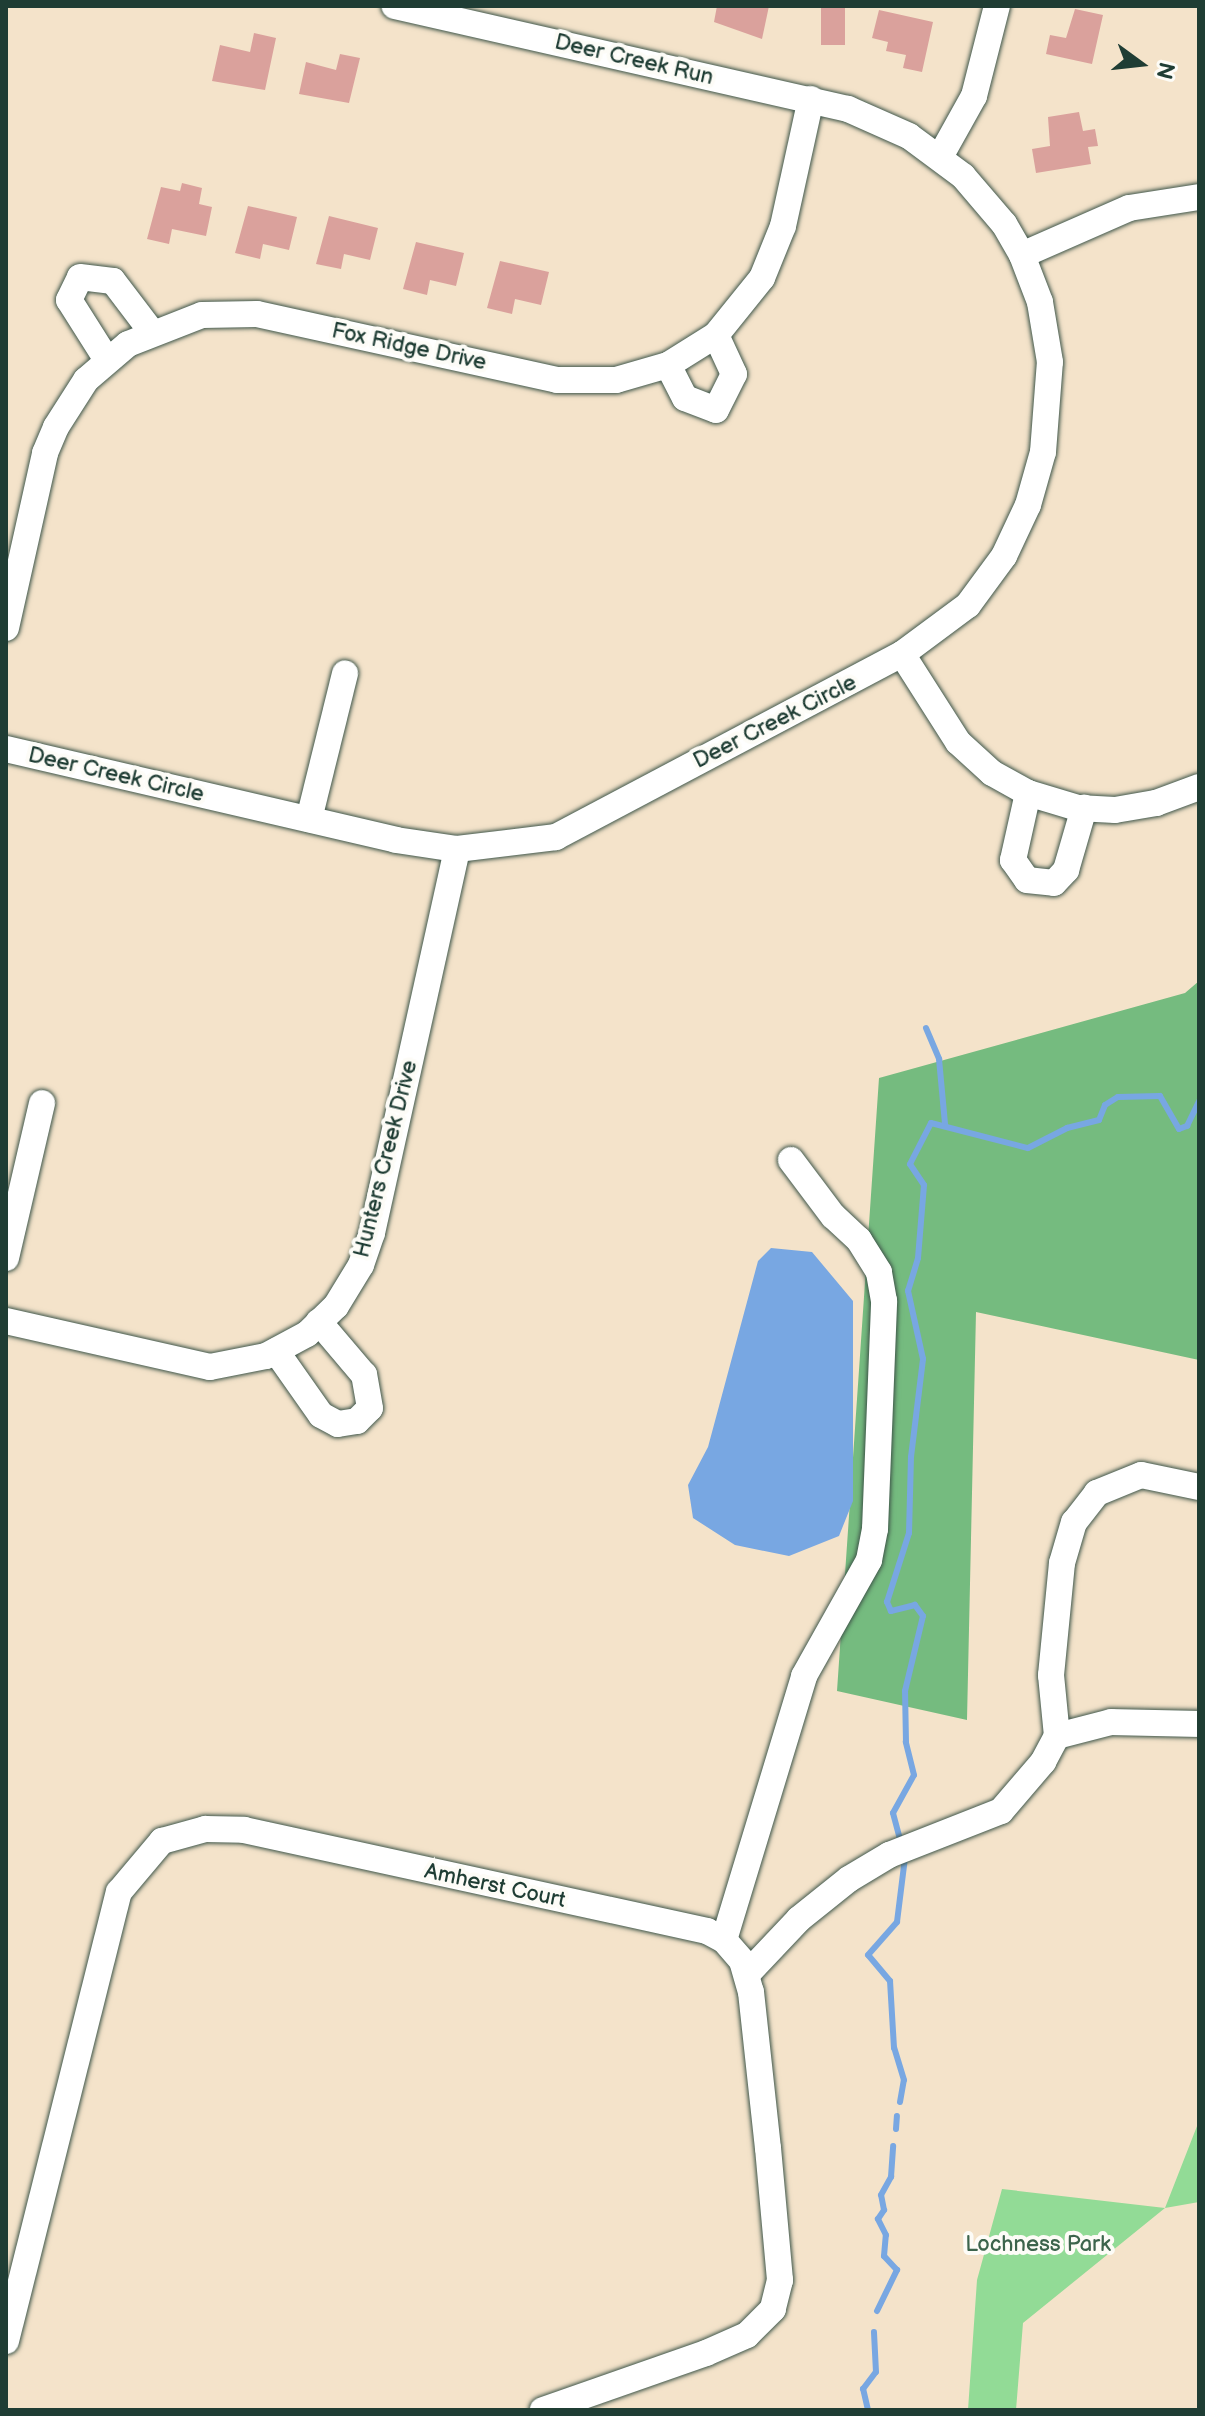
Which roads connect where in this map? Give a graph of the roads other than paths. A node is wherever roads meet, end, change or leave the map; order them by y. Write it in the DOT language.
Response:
graph roads {
  1 [pos="395,6"];
  2 [pos="997,6"];
  3 [pos="811,99"];
  4 [pos="872,117"];
  5 [pos="940,157"];
  6 [pos="1199,197"];
  7 [pos="1022,255"];
  8 [pos="151,331"];
  9 [pos="716,335"];
  10 [pos="107,360"];
  11 [pos="668,365"];
  12 [pos="6,628"];
  13 [pos="902,654"];
  14 [pos="345,673"];
  15 [pos="6,749"];
  16 [pos="1199,787"];
  17 [pos="1028,793"];
  18 [pos="1084,808"];
  19 [pos="309,819"];
  20 [pos="457,849"];
  21 [pos="42,1103"];
  22 [pos="791,1160"];
  23 [pos="6,1258"];
  24 [pos="6,1321"];
  25 [pos="319,1322"];
  26 [pos="276,1351"];
  27 [pos="1199,1487"];
  28 [pos="1199,1724"];
  29 [pos="1057,1736"];
  30 [pos="724,1940"];
  31 [pos="748,1973"];
  32 [pos="6,2341"];
  33 [pos="543,2410"];
  1 -- 3 [label="street, Deer Creek Run"];
  2 -- 5 [label="street"];
  3 -- 4 [label="street, Deer Creek Run"];
  3 -- 9 [label="street, Fox Ridge Drive"];
  4 -- 5 [label="street, Deer Creek Circle"];
  5 -- 7 [label="street, Deer Creek Circle"];
  6 -- 7 [label="street"];
  7 -- 13 [label="street, Deer Creek Circle"];
  8 -- 10 [label="street, Fox Ridge Drive"];
  8 -- 10 [label="street"];
  8 -- 11 [label="street, Fox Ridge Drive"];
  9 -- 11 [label="street, Fox Ridge Drive"];
  9 -- 11 [label="street"];
  10 -- 12 [label="street, Fox Ridge Drive"];
  13 -- 17 [label="street"];
  13 -- 20 [label="street, Deer Creek Circle"];
  14 -- 19 [label="street"];
  15 -- 19 [label="street, Deer Creek Circle"];
  16 -- 18 [label="street"];
  17 -- 18 [label="street"];
  17 -- 18 [label="street"];
  19 -- 20 [label="street, Deer Creek Circle"];
  20 -- 25 [label="street, Hunters Creek Drive"];
  21 -- 23 [label="street"];
  22 -- 30 [label="street"];
  24 -- 26 [label="street, Hunters Creek Drive"];
  25 -- 26 [label="street, Hunters Creek Drive"];
  25 -- 26 [label="street"];
  27 -- 29 [label="street"];
  28 -- 29 [label="street"];
  29 -- 31 [label="street"];
  30 -- 31 [label="street"];
  30 -- 32 [label="street, Amherst Court"];
  31 -- 33 [label="street"];
}
